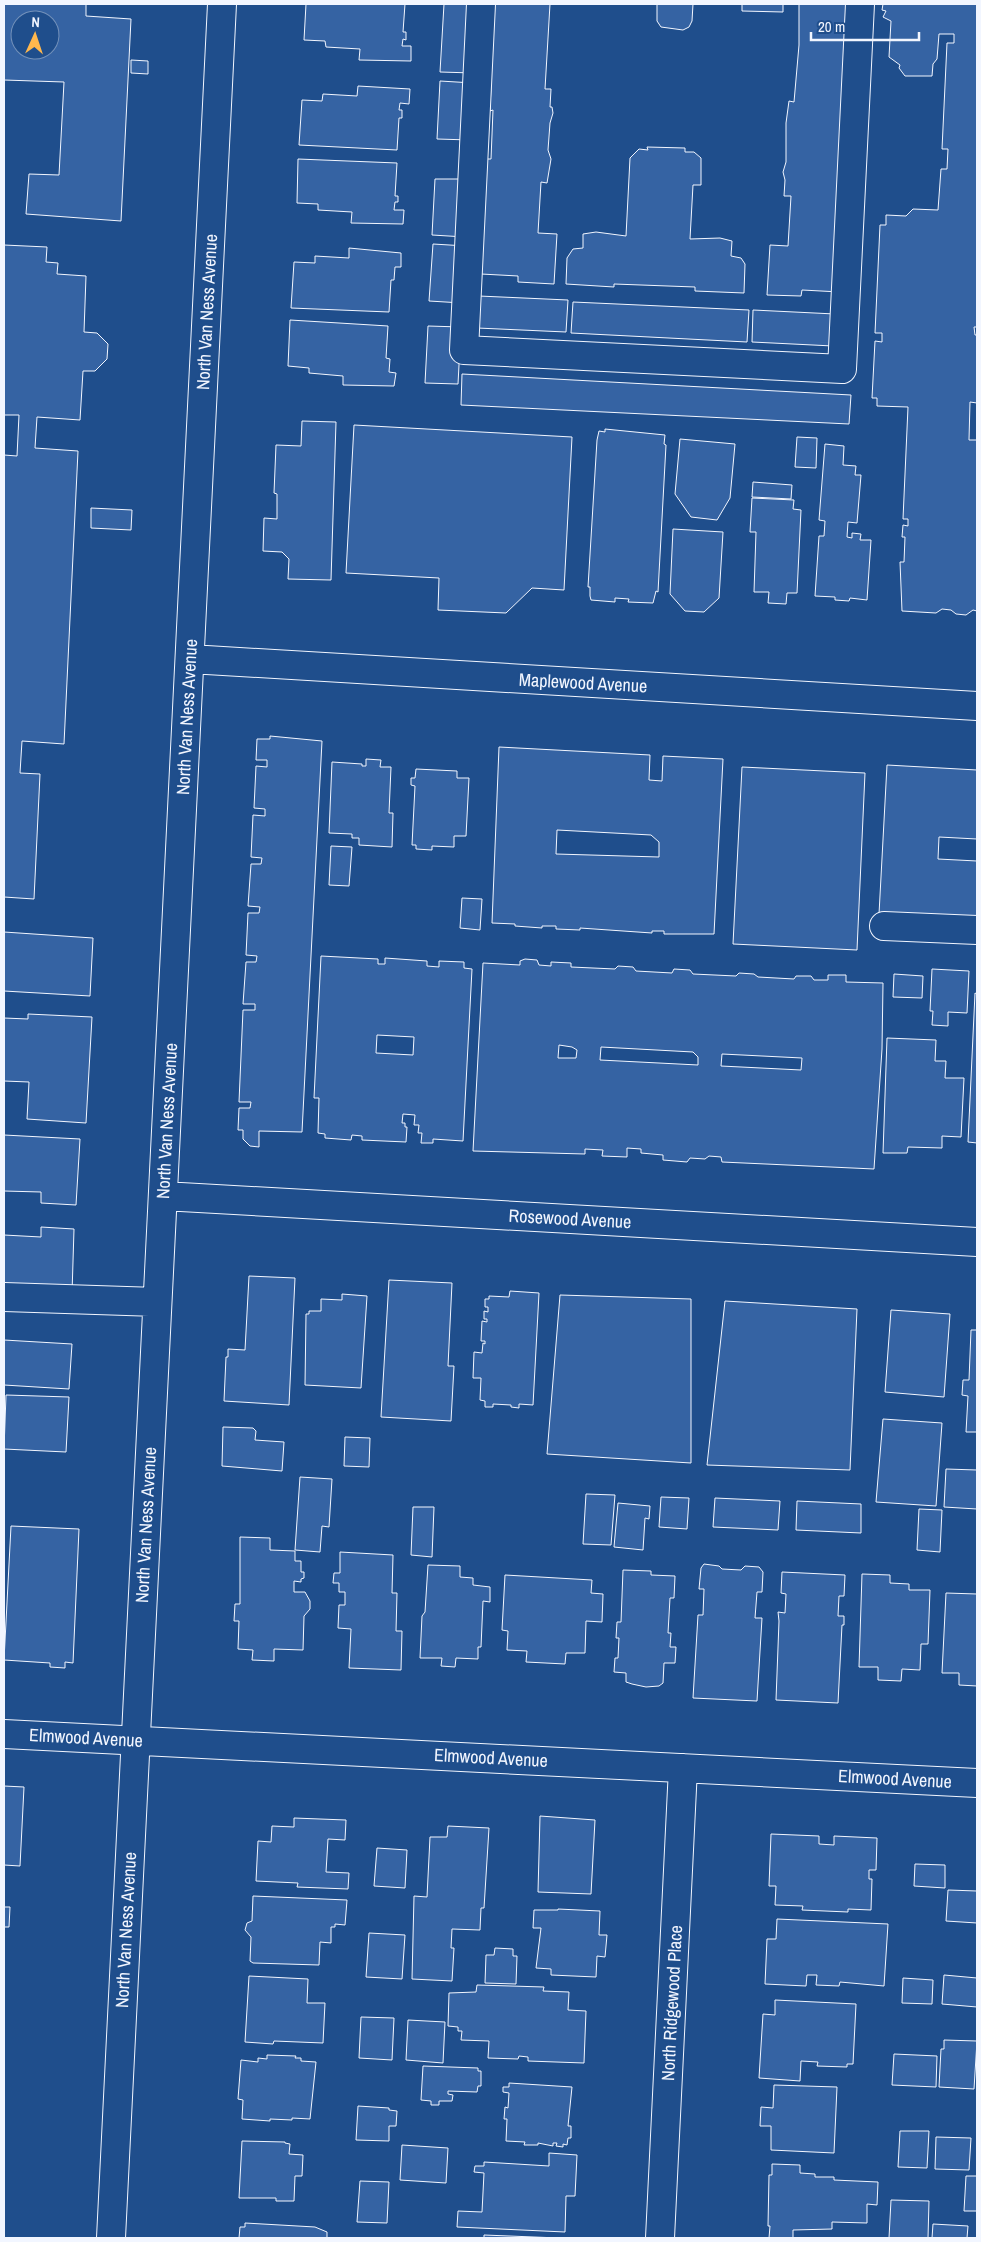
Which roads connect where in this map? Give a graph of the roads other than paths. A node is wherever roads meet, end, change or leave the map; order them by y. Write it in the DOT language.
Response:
graph roads {
  1 [pos="222,4"];
  2 [pos="481,4"];
  3 [pos="860,4"];
  4 [pos="190,659"];
  5 [pos="977,706"];
  6 [pos="884,926"];
  7 [pos="977,930"];
  8 [pos="163,1196"];
  9 [pos="977,1242"];
  10 [pos="4,1297"];
  11 [pos="157,1302"];
  12 [pos="4,1734"];
  13 [pos="136,1740"];
  14 [pos="683,1768"];
  15 [pos="977,1783"];
  16 [pos="111,2238"];
  17 [pos="660,2238"];
  1 -- 4 [label="street, North Van Ness Avenue"];
  2 -- 3 [label="street"];
  4 -- 5 [label="street, Maplewood Avenue"];
  4 -- 8 [label="street, North Van Ness Avenue"];
  6 -- 7 [label="street"];
  8 -- 9 [label="street, Rosewood Avenue"];
  8 -- 11 [label="street, North Van Ness Avenue"];
  10 -- 11 [label="street"];
  11 -- 13 [label="street, North Van Ness Avenue"];
  12 -- 13 [label="street, Elmwood Avenue"];
  13 -- 14 [label="street, Elmwood Avenue"];
  13 -- 16 [label="street, North Van Ness Avenue"];
  14 -- 15 [label="street, Elmwood Avenue"];
  14 -- 17 [label="street, North Ridgewood Place"];
}
